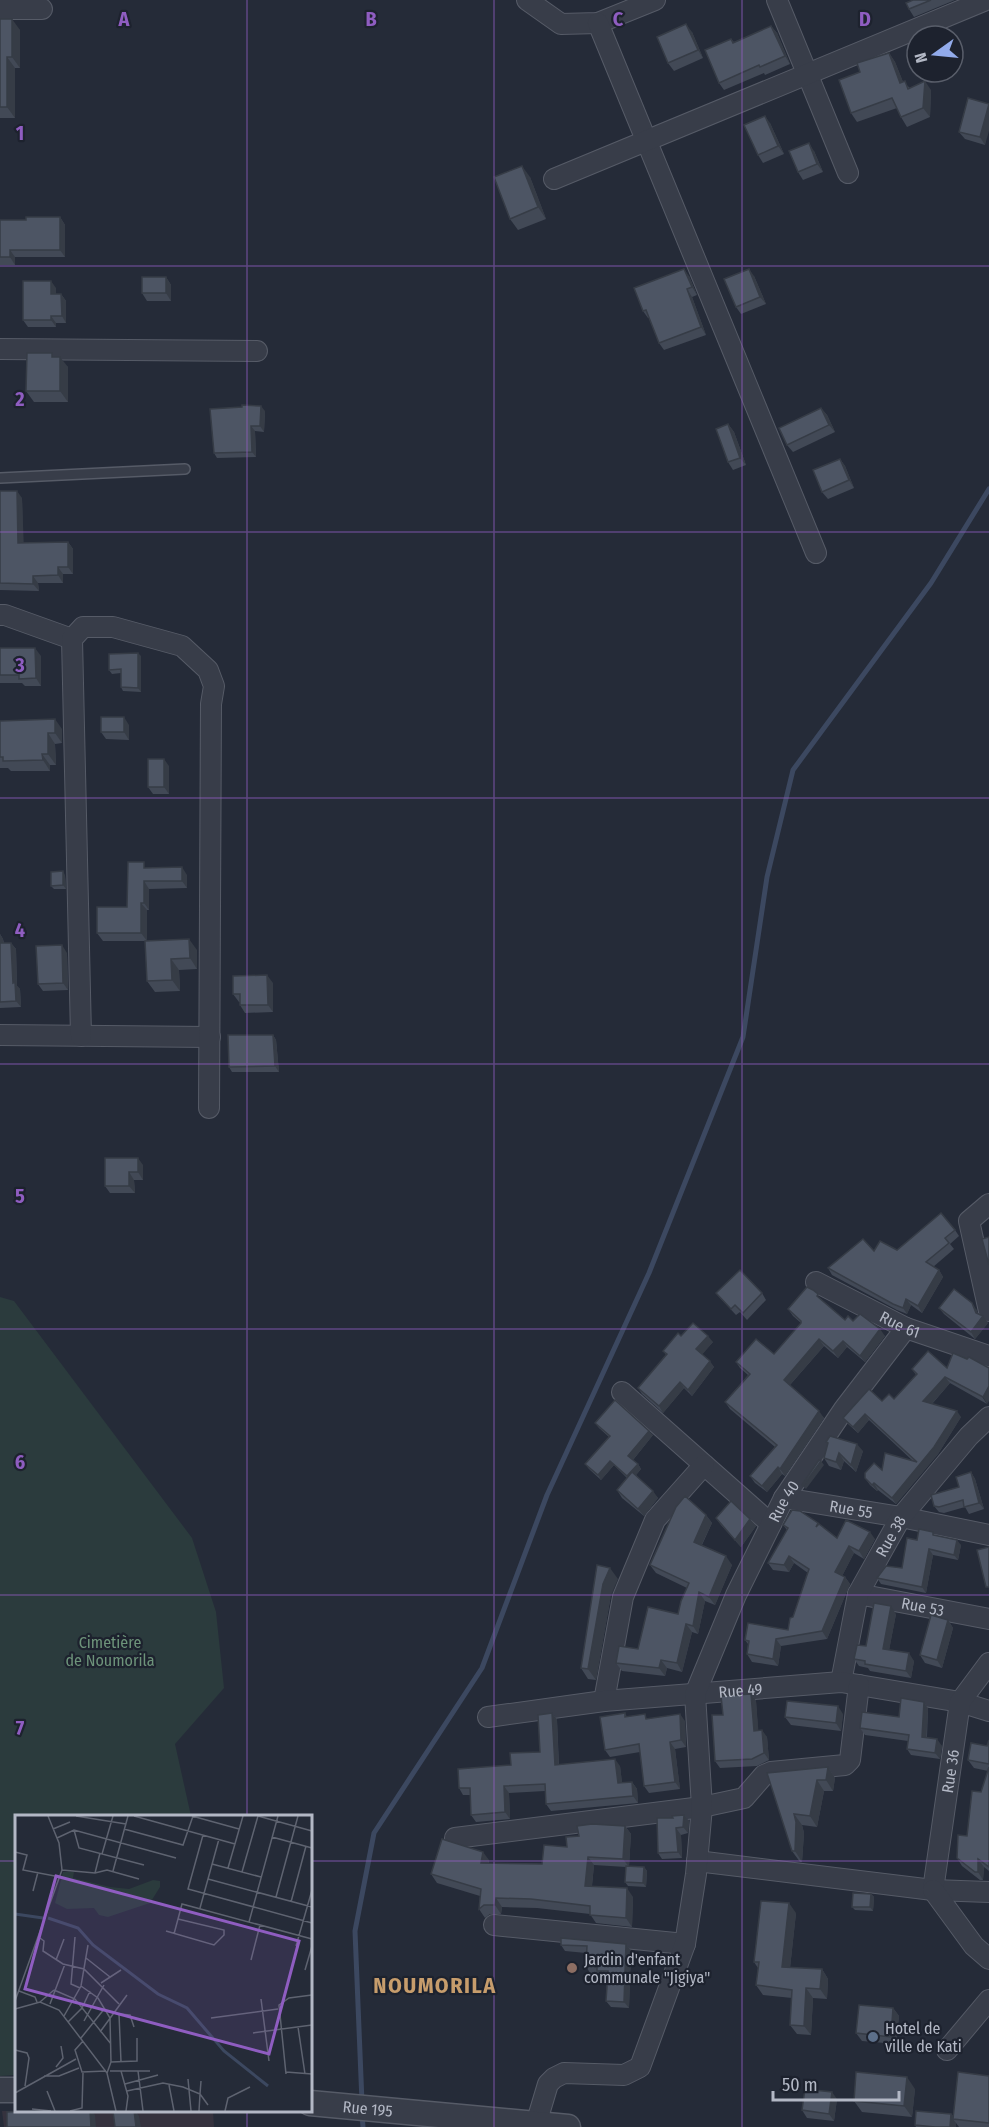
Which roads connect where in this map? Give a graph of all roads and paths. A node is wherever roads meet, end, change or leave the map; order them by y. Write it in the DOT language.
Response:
graph roads {
  1 [pos="527,0"];
  2 [pos="655,0"];
  3 [pos="777,0"];
  4 [pos="987,0"];
  5 [pos="0,9"];
  6 [pos="42,9"];
  7 [pos="598,24"];
  8 [pos="807,74"];
  9 [pos="646,141"];
  10 [pos="848,173"];
  11 [pos="554,179"];
  12 [pos="0,349"];
  13 [pos="256,351"];
  14 [pos="185,469"];
  15 [pos="0,478"];
  16 [pos="816,553"];
  17 [pos="0,615"];
  18 [pos="72,639"];
  19 [pos="0,1035"];
  20 [pos="81,1036"];
  21 [pos="210,1037"];
  22 [pos="209,1108"];
  23 [pos="989,1204"];
  24 [pos="816,1282"];
  25 [pos="989,1307"];
  26 [pos="906,1328"];
  27 [pos="989,1356"];
  28 [pos="622,1392"];
  29 [pos="989,1417"];
  30 [pos="969,1436"];
  31 [pos="989,1443"];
  32 [pos="704,1465"];
  33 [pos="784,1498"];
  34 [pos="901,1517"];
  35 [pos="771,1524"];
  36 [pos="989,1536"];
  37 [pos="858,1594"];
  38 [pos="989,1619"];
  39 [pos="989,1663"];
  40 [pos="850,1684"];
  41 [pos="694,1694"];
  42 [pos="604,1701"];
  43 [pos="960,1702"];
  44 [pos="989,1711"];
  45 [pos="488,1717"];
  46 [pos="702,1807"];
  47 [pos="455,1838"];
  48 [pos="697,1861"];
  49 [pos="933,1890"];
  50 [pos="989,1892"];
  51 [pos="494,1925"];
  52 [pos="685,1944"];
  53 [pos="989,1959"];
  54 [pos="989,2000"];
  55 [pos="947,2050"];
  56 [pos="312,2103"];
  57 [pos="536,2124"];
  58 [pos="568,2127"];
  1 -- 7 [label="street"];
  2 -- 7 [label="street"];
  3 -- 8 [label="street"];
  4 -- 8 [label="street"];
  5 -- 6 [label="street"];
  7 -- 9 [label="street"];
  8 -- 9 [label="street"];
  8 -- 10 [label="street"];
  9 -- 11 [label="street"];
  9 -- 16 [label="street"];
  12 -- 13 [label="street"];
  14 -- 15 [label="lane"];
  17 -- 18 [label="street"];
  18 -- 20 [label="street"];
  18 -- 21 [label="street"];
  19 -- 20 [label="street"];
  20 -- 21 [label="street"];
  21 -- 22 [label="street"];
  23 -- 25 [label="street"];
  24 -- 26 [label="street, Rue 61"];
  26 -- 27 [label="street, Rue 61"];
  26 -- 33 [label="street, Rue 40"];
  28 -- 32 [label="street"];
  29 -- 30 [label="street, Rue 38"];
  30 -- 31 [label="street"];
  30 -- 34 [label="street, Rue 38"];
  32 -- 35 [label="street"];
  32 -- 42 [label="street"];
  33 -- 34 [label="street, Rue 55"];
  33 -- 35 [label="street, Rue 40"];
  34 -- 36 [label="street, Rue 55"];
  34 -- 37 [label="street, Rue 38"];
  35 -- 41 [label="street, Rue 40"];
  37 -- 38 [label="street, Rue 53"];
  37 -- 40 [label="street, Rue 38"];
  39 -- 43 [label="street, Rue 36"];
  40 -- 41 [label="street, Rue 49"];
  40 -- 43 [label="street, Rue 49"];
  40 -- 46 [label="street, Rue 38"];
  41 -- 42 [label="street, Rue 49"];
  41 -- 46 [label="street"];
  42 -- 45 [label="street, Rue 49"];
  43 -- 44 [label="street, Rue 49"];
  43 -- 49 [label="street, Rue 36"];
  46 -- 47 [label="street"];
  46 -- 48 [label="street"];
  48 -- 49 [label="street"];
  48 -- 52 [label="street"];
  49 -- 50 [label="street"];
  49 -- 53 [label="street"];
  51 -- 52 [label="street"];
  52 -- 57 [label="street"];
  54 -- 55 [label="street"];
  56 -- 57 [label="street, Rue 195"];
  57 -- 58 [label="street, Rue 195"];
}
